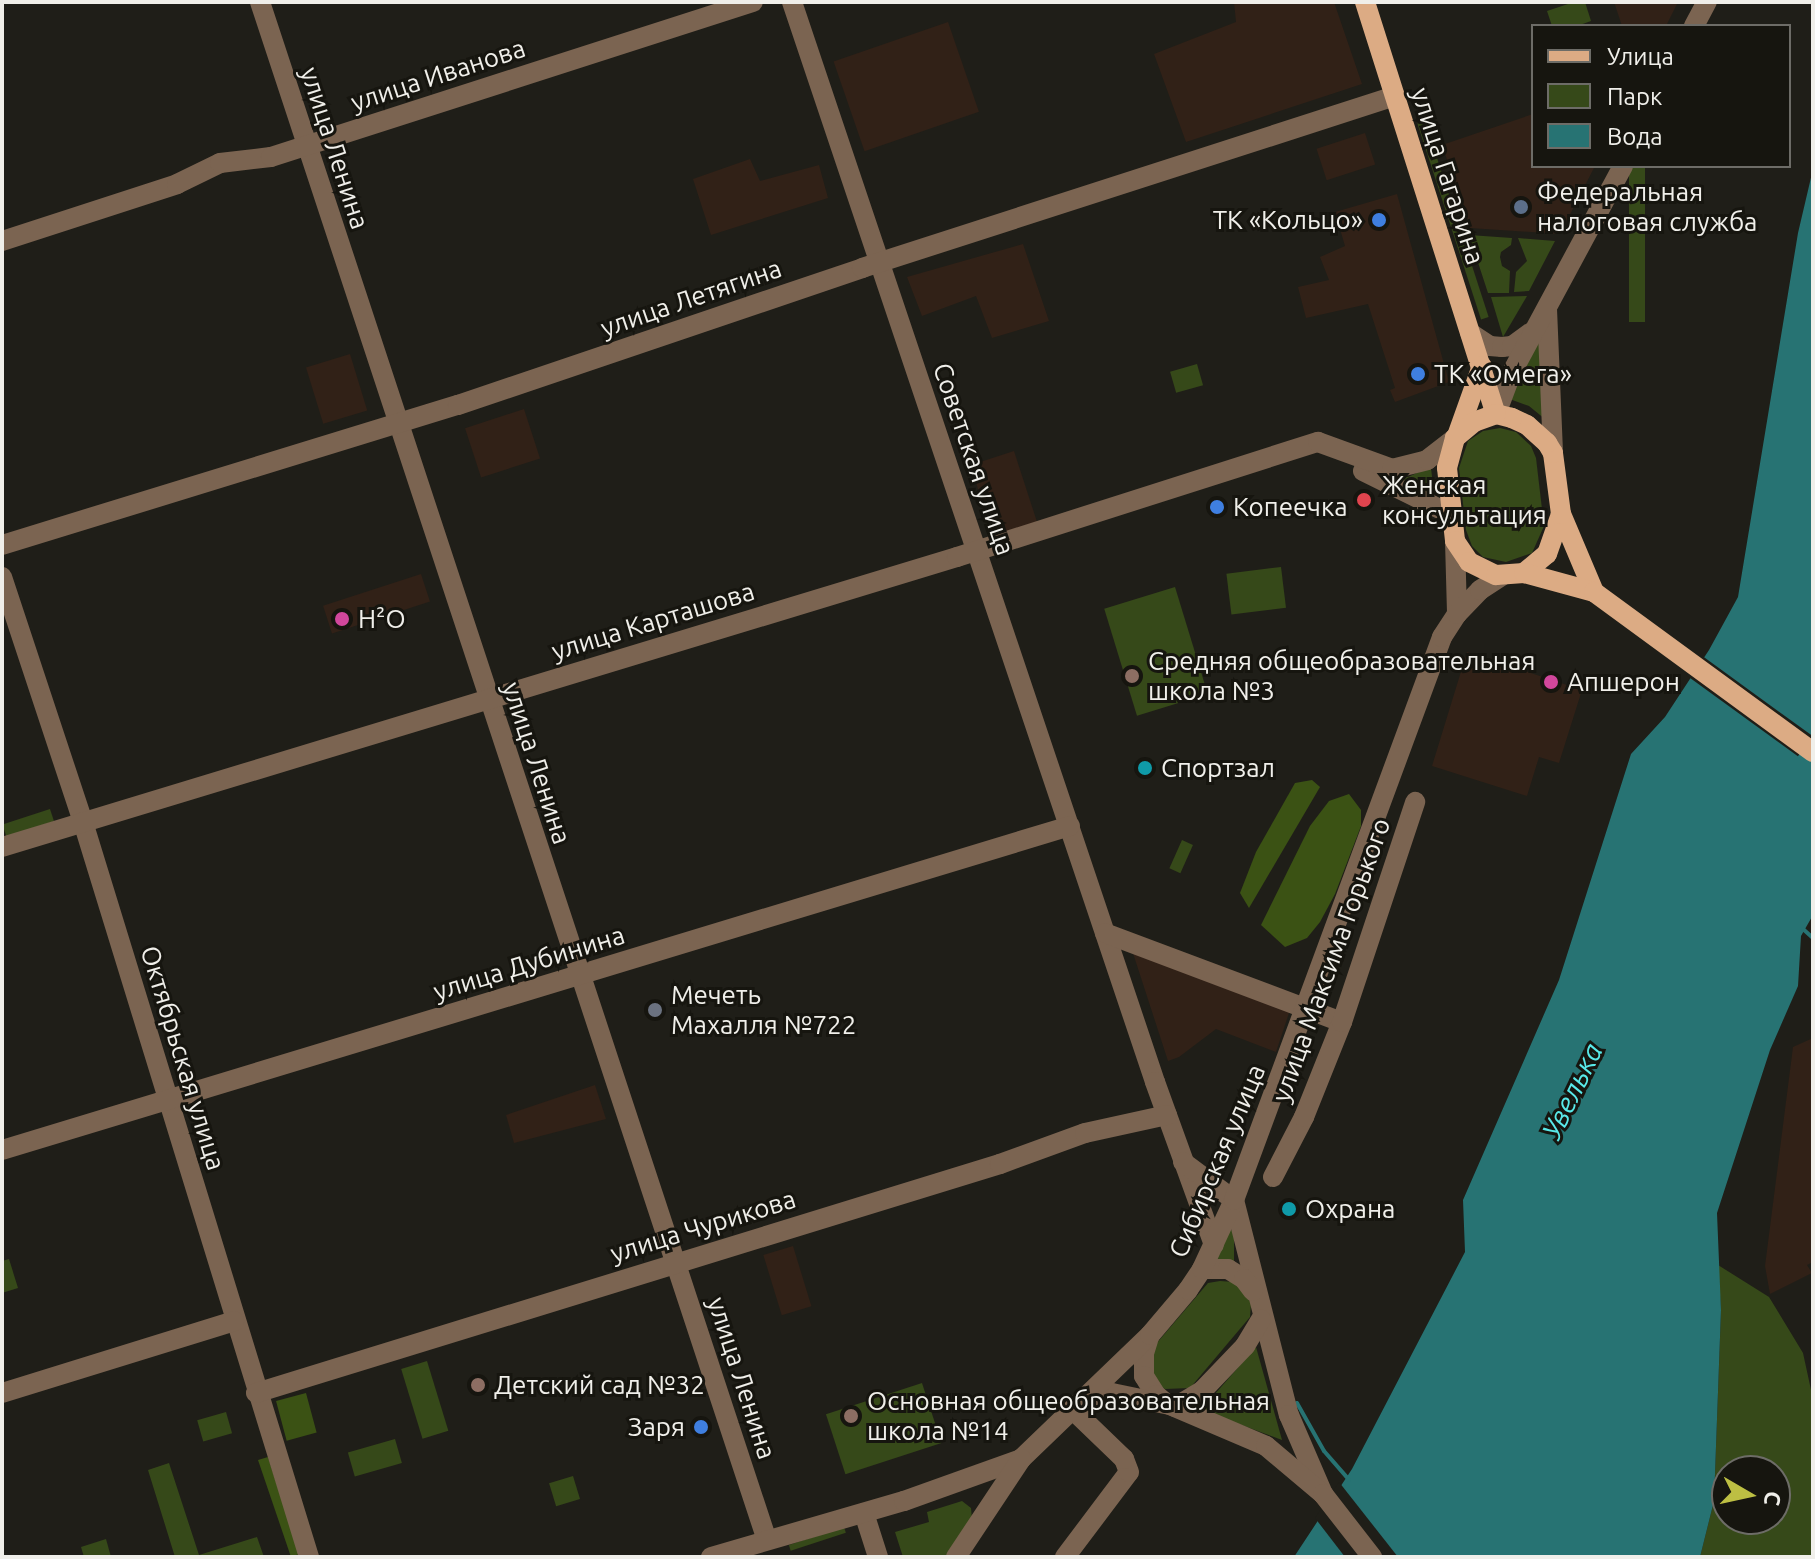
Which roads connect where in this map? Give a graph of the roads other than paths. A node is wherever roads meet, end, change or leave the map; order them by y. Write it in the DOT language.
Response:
graph roads {
  1 [pos="260,2"];
  2 [pos="753,2"];
  3 [pos="792,2"];
  4 [pos="1365,2"];
  5 [pos="1707,2"];
  6 [pos="1695,24"];
  7 [pos="1395,96"];
  8 [pos="306,146"];
  9 [pos="1622,168"];
  10 [pos="2,241"];
  11 [pos="880,263"];
  12 [pos="1542,318"];
  13 [pos="1470,333"];
  14 [pos="1482,366"];
  15 [pos="1496,414"];
  16 [pos="397,424"];
  17 [pos="1455,438"];
  18 [pos="1313,443"];
  19 [pos="1553,453"];
  20 [pos="1561,514"];
  21 [pos="1452,515"];
  22 [pos="1455,541"];
  23 [pos="2,545"];
  24 [pos="978,550"];
  25 [pos="1513,574"];
  26 [pos="2,577"];
  27 [pos="1594,592"];
  28 [pos="1457,614"];
  29 [pos="488,698"];
  30 [pos="1813,752"];
  31 [pos="1415,802"];
  32 [pos="83,822"];
  33 [pos="1070,826"];
  34 [pos="2,847"];
  35 [pos="1105,933"];
  36 [pos="580,975"];
  37 [pos="1307,1010"];
  38 [pos="1342,1022"];
  39 [pos="169,1097"];
  40 [pos="1167,1115"];
  41 [pos="2,1150"];
  42 [pos="1182,1161"];
  43 [pos="1273,1177"];
  44 [pos="1234,1200"];
  45 [pos="1214,1245"];
  46 [pos="678,1262"];
  47 [pos="1202,1269"];
  48 [pos="1257,1298"];
  49 [pos="1261,1319"];
  50 [pos="234,1321"];
  51 [pos="1150,1335"];
  52 [pos="2,1393"];
  53 [pos="256,1393"];
  54 [pos="1081,1403"];
  55 [pos="1173,1406"];
  56 [pos="1021,1459"];
  57 [pos="1323,1494"];
  58 [pos="864,1513"];
  59 [pos="767,1540"];
  60 [pos="309,1557"];
  61 [pos="711,1557"];
  62 [pos="878,1557"];
  63 [pos="956,1557"];
  64 [pos="1065,1557"];
  65 [pos="1372,1557"];
  1 -- 8 [label="street, улица Ленина"];
  2 -- 8 [label="street, улица Иванова"];
  3 -- 11 [label="street, Советская улица"];
  4 -- 7 [label="main road, улица Гагарина"];
  5 -- 6 [label="street"];
  7 -- 11 [label="street, улица Летягина"];
  7 -- 13 [label="main road, улица Гагарина"];
  8 -- 10 [label="street, улица Иванова"];
  8 -- 16 [label="street, улица Ленина"];
  9 -- 12 [label="street"];
  11 -- 16 [label="street, улица Летягина"];
  11 -- 24 [label="street, Советская улица"];
  12 -- 13 [label="street"];
  12 -- 15 [label="street"];
  12 -- 19 [label="street"];
  13 -- 14 [label="main road, улица Гагарина"];
  14 -- 15 [label="main road, улица Гагарина"];
  14 -- 17 [label="main road"];
  15 -- 17 [label="main road"];
  15 -- 19 [label="main road"];
  16 -- 23 [label="street, улица Летягина"];
  16 -- 29 [label="street, улица Ленина"];
  17 -- 18 [label="street"];
  17 -- 21 [label="main road"];
  18 -- 21 [label="street"];
  18 -- 24 [label="street, улица Карташова"];
  19 -- 20 [label="main road"];
  20 -- 25 [label="main road"];
  20 -- 27 [label="main road"];
  21 -- 22 [label="main road"];
  22 -- 25 [label="main road"];
  22 -- 28 [label="street"];
  24 -- 29 [label="street, улица Карташова"];
  24 -- 33 [label="street, Советская улица"];
  25 -- 27 [label="main road"];
  25 -- 28 [label="street, Сибирская улица"];
  26 -- 32 [label="street, Октябрьская улица"];
  27 -- 30 [label="main road"];
  28 -- 37 [label="street, Сибирская улица"];
  29 -- 32 [label="street, улица Карташова"];
  29 -- 36 [label="street, улица Ленина"];
  31 -- 38 [label="street, улица Максима Горького"];
  32 -- 34 [label="street, улица Карташова"];
  32 -- 39 [label="street, Октябрьская улица"];
  33 -- 35 [label="street, Советская улица"];
  33 -- 36 [label="street, улица Дубинина"];
  35 -- 37 [label="street"];
  35 -- 40 [label="street, Советская улица"];
  36 -- 39 [label="street, улица Дубинина"];
  36 -- 46 [label="street, улица Ленина"];
  37 -- 38 [label="street"];
  37 -- 44 [label="street, Сибирская улица"];
  38 -- 43 [label="street, улица Максима Горького"];
  39 -- 41 [label="street, улица Дубинина"];
  39 -- 50 [label="street, Октябрьская улица"];
  40 -- 42 [label="street, Советская улица"];
  40 -- 46 [label="street, улица Чурикова"];
  42 -- 44 [label="street"];
  42 -- 45 [label="street, Советская улица"];
  44 -- 45 [label="street, Сибирская улица"];
  44 -- 48 [label="street"];
  45 -- 47 [label="street, Сибирская улица"];
  46 -- 53 [label="street, улица Чурикова"];
  46 -- 59 [label="street, улица Ленина"];
  47 -- 48 [label="street"];
  47 -- 51 [label="street, Сибирская улица"];
  48 -- 49 [label="street"];
  49 -- 55 [label="street"];
  49 -- 57 [label="street"];
  50 -- 52 [label="street"];
  50 -- 53 [label="street, Октябрьская улица"];
  51 -- 54 [label="street, Сибирская улица"];
  51 -- 55 [label="street"];
  53 -- 60 [label="street, Октябрьская улица"];
  54 -- 55 [label="street"];
  54 -- 56 [label="street, Сибирская улица"];
  54 -- 64 [label="street"];
  55 -- 57 [label="street"];
  56 -- 58 [label="street, Сибирская улица"];
  56 -- 63 [label="street"];
  57 -- 65 [label="street"];
  58 -- 59 [label="street, Сибирская улица"];
  58 -- 62 [label="street"];
  59 -- 61 [label="street, Сибирская улица"];
}
